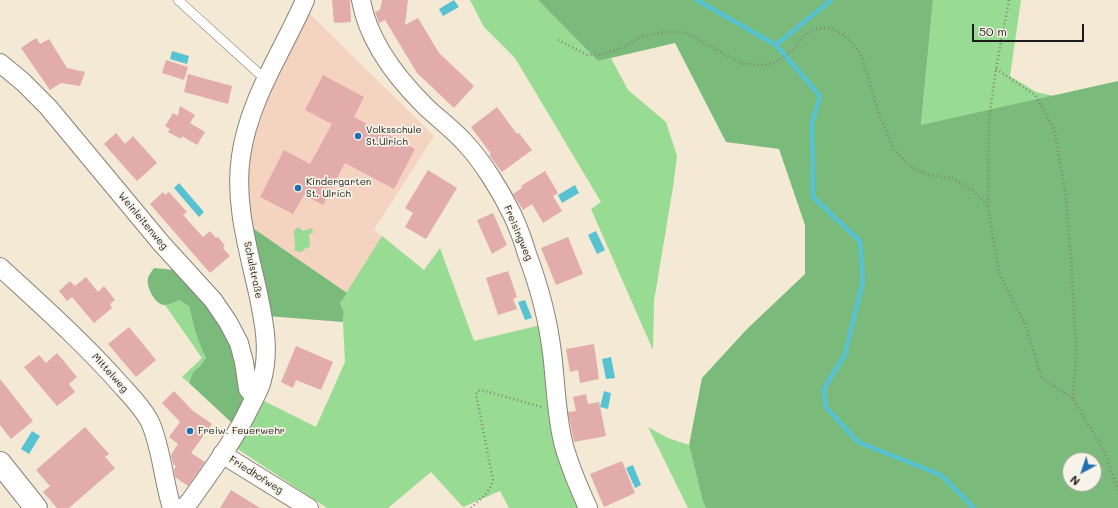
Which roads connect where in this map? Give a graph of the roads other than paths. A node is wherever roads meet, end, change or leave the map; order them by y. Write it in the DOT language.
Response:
graph roads {
  1 [pos="178,0"];
  2 [pos="305,0"];
  3 [pos="362,0"];
  4 [pos="0,63"];
  5 [pos="265,80"];
  6 [pos="0,267"];
  7 [pos="255,397"];
  8 [pos="222,454"];
  9 [pos="0,463"];
  10 [pos="36,508"];
  11 [pos="172,508"];
  12 [pos="183,508"];
  13 [pos="309,508"];
  14 [pos="588,508"];
  1 -- 5 [label="lane"];
  2 -- 5 [label="street, Schulstraße"];
  3 -- 14 [label="street, Freisingweg"];
  4 -- 7 [label="street, Weinleitenweg"];
  5 -- 7 [label="street, Schulstraße"];
  6 -- 11 [label="street, Mittelweg"];
  7 -- 8 [label="street, Schulstraße"];
  8 -- 12 [label="street, Schulstraße"];
  8 -- 13 [label="street, Friedhofweg"];
  9 -- 10 [label="street"];
}
